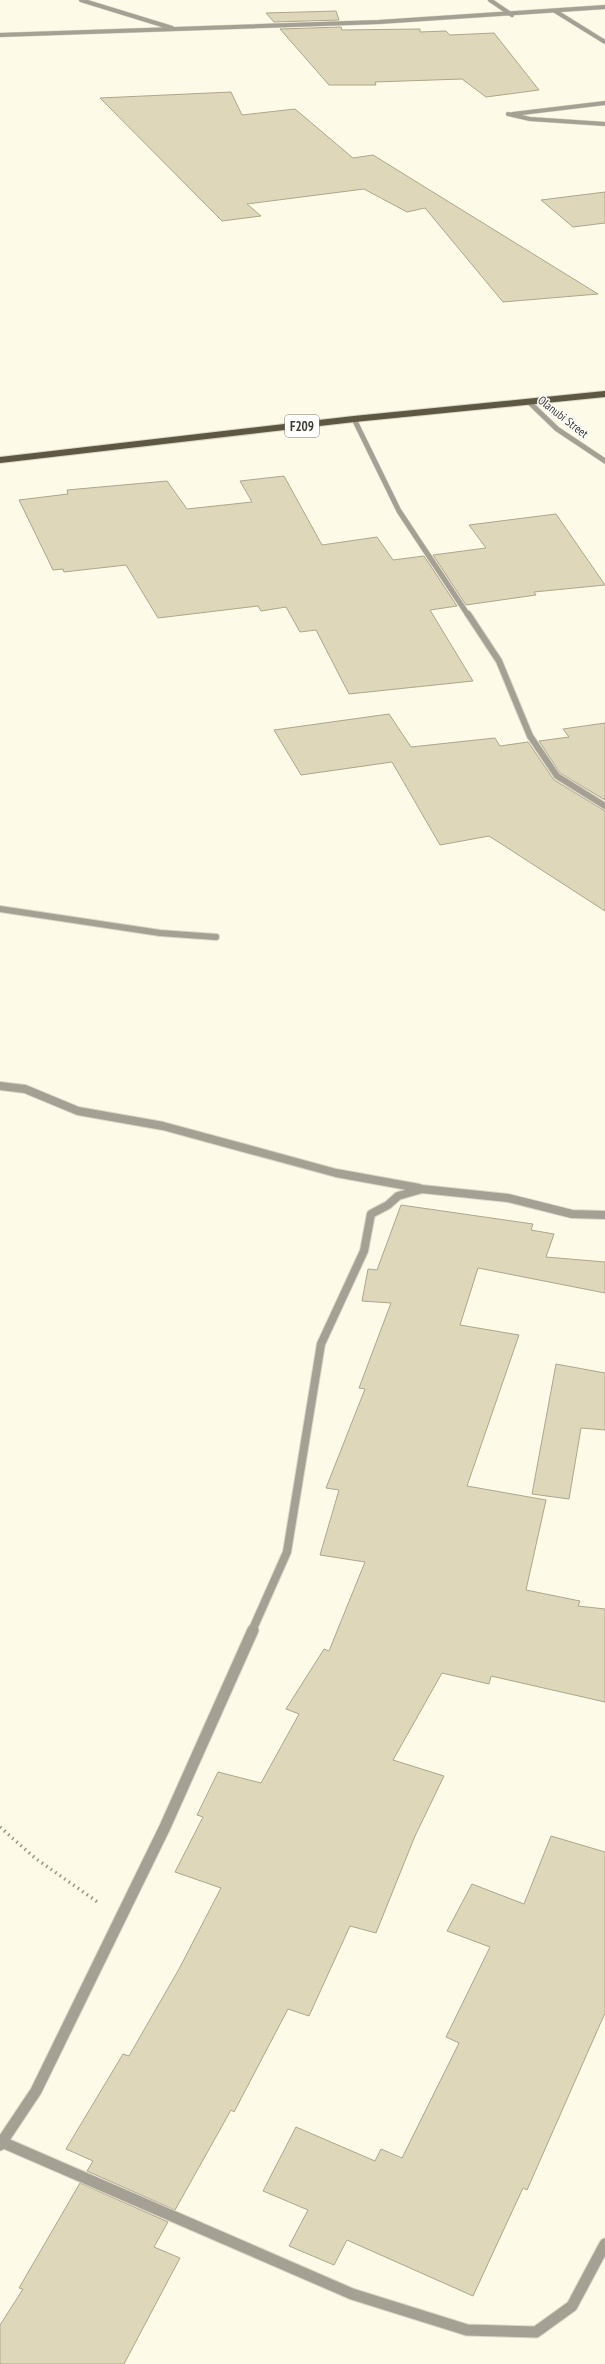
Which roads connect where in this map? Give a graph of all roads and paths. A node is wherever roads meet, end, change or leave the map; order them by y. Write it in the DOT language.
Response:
graph roads {
  1 [pos="81,0"];
  2 [pos="490,0"];
  3 [pos="605,7"];
  4 [pos="555,11"];
  5 [pos="512,15"];
  6 [pos="176,29"];
  7 [pos="0,35"];
  8 [pos="605,42"];
  9 [pos="605,103"];
  10 [pos="598,104"];
  11 [pos="605,106"];
  12 [pos="605,124"];
  13 [pos="605,394"];
  14 [pos="529,402"];
  15 [pos="354,419"];
  16 [pos="0,460"];
  17 [pos="605,461"];
  18 [pos="605,806"];
  19 [pos="0,909"];
  20 [pos="216,937"];
  21 [pos="0,1086"];
  22 [pos="422,1189"];
  23 [pos="605,1215"];
  24 [pos="0,1827"];
  25 [pos="121,1917"];
  26 [pos="1,2144"];
  27 [pos="605,2244"];
  1 -- 6 [label="street"];
  2 -- 5 [label="street"];
  3 -- 4 [label="street"];
  4 -- 5 [label="street"];
  4 -- 8 [label="street"];
  5 -- 6 [label="street"];
  6 -- 7 [label="street"];
  9 -- 10 [label="street"];
  10 -- 11 [label="street"];
  10 -- 12 [label="street"];
  13 -- 14 [label="main road, F209"];
  14 -- 15 [label="main road, F209"];
  14 -- 17 [label="street, Olanubi Street"];
  15 -- 16 [label="main road, F209"];
  15 -- 18 [label="street"];
  19 -- 20 [label="street"];
  21 -- 22 [label="street"];
  22 -- 23 [label="street"];
  22 -- 25 [label="street"];
  24 -- 25 [label="path"];
  25 -- 26 [label="street"];
  26 -- 27 [label="street"];
}
